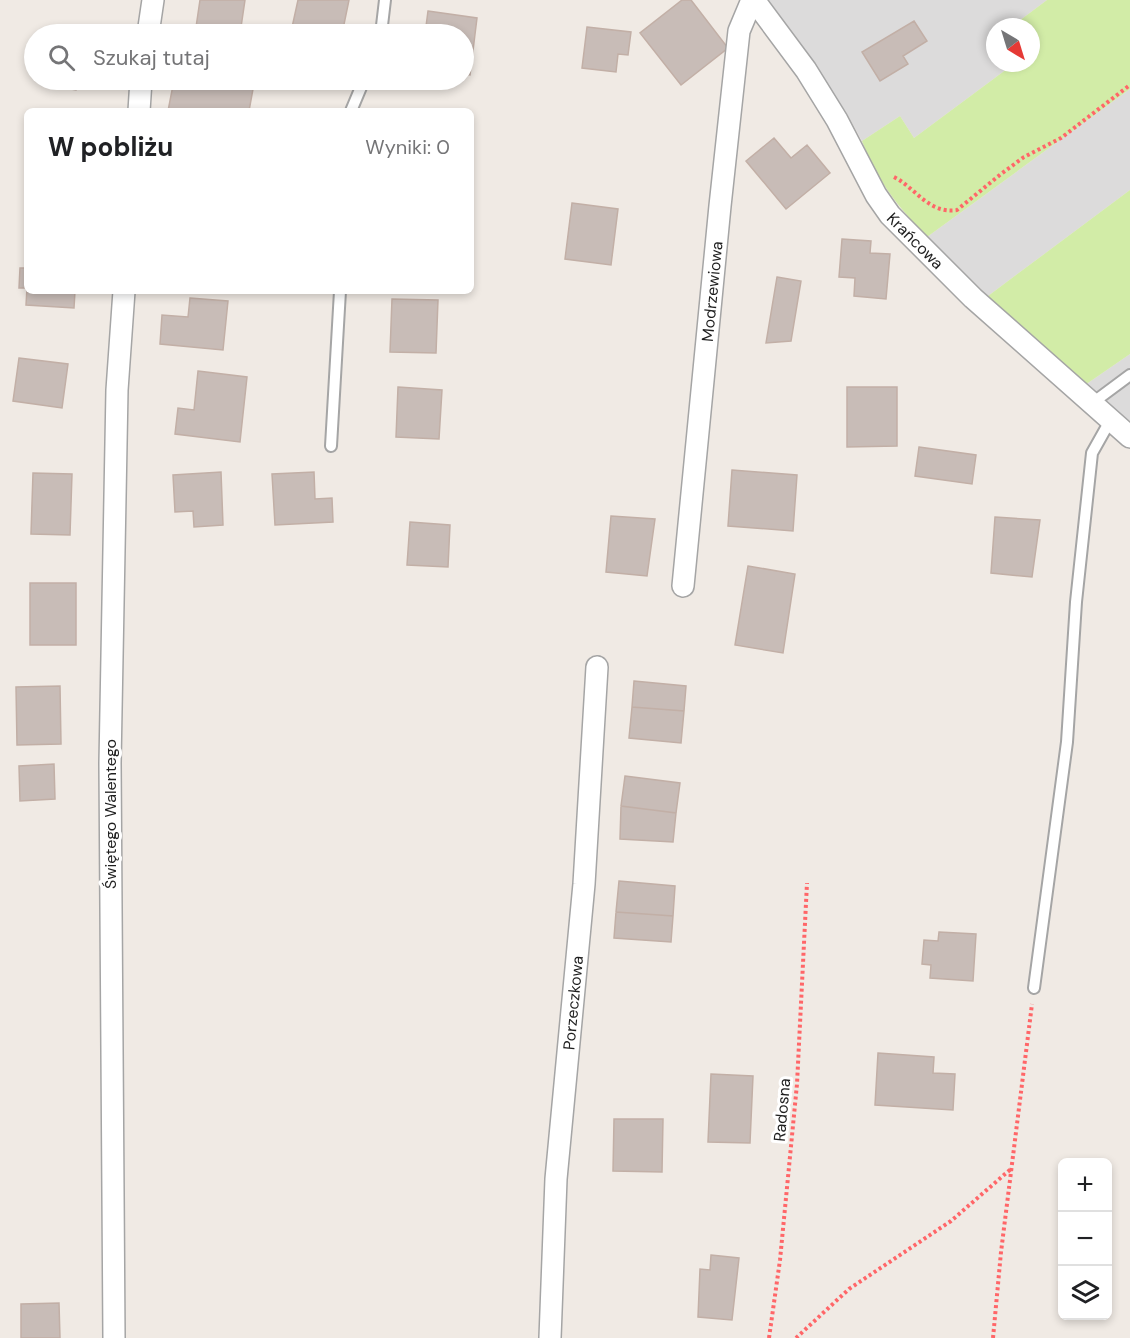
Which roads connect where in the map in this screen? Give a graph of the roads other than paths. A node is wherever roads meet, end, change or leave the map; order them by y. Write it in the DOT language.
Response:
graph roads {
  1 [pos="153,0"];
  2 [pos="385,0"];
  3 [pos="753,0"];
  4 [pos="149,24"];
  5 [pos="382,24"];
  6 [pos="140,90"];
  7 [pos="360,90"];
  8 [pos="139,108"];
  9 [pos="352,108"];
  10 [pos="124,294"];
  11 [pos="340,294"];
  12 [pos="1130,375"];
  13 [pos="1091,404"];
  14 [pos="1110,422"];
  15 [pos="1130,437"];
  16 [pos="331,447"];
  17 [pos="683,586"];
  18 [pos="597,667"];
  19 [pos="1034,988"];
  20 [pos="114,1338"];
  21 [pos="550,1338"];
  1 -- 4 [label="street"];
  2 -- 5 [label="lane"];
  3 -- 13 [label="street, Krańcowa"];
  3 -- 17 [label="street, Modrzewiowa"];
  6 -- 8 [label="street"];
  7 -- 9 [label="lane"];
  10 -- 20 [label="street, Świętego Walentego"];
  11 -- 16 [label="lane"];
  12 -- 13 [label="lane"];
  13 -- 14 [label="street, Krańcowa"];
  14 -- 15 [label="street, Krańcowa"];
  14 -- 19 [label="lane"];
  18 -- 21 [label="street, Porzeczkowa"];
}
